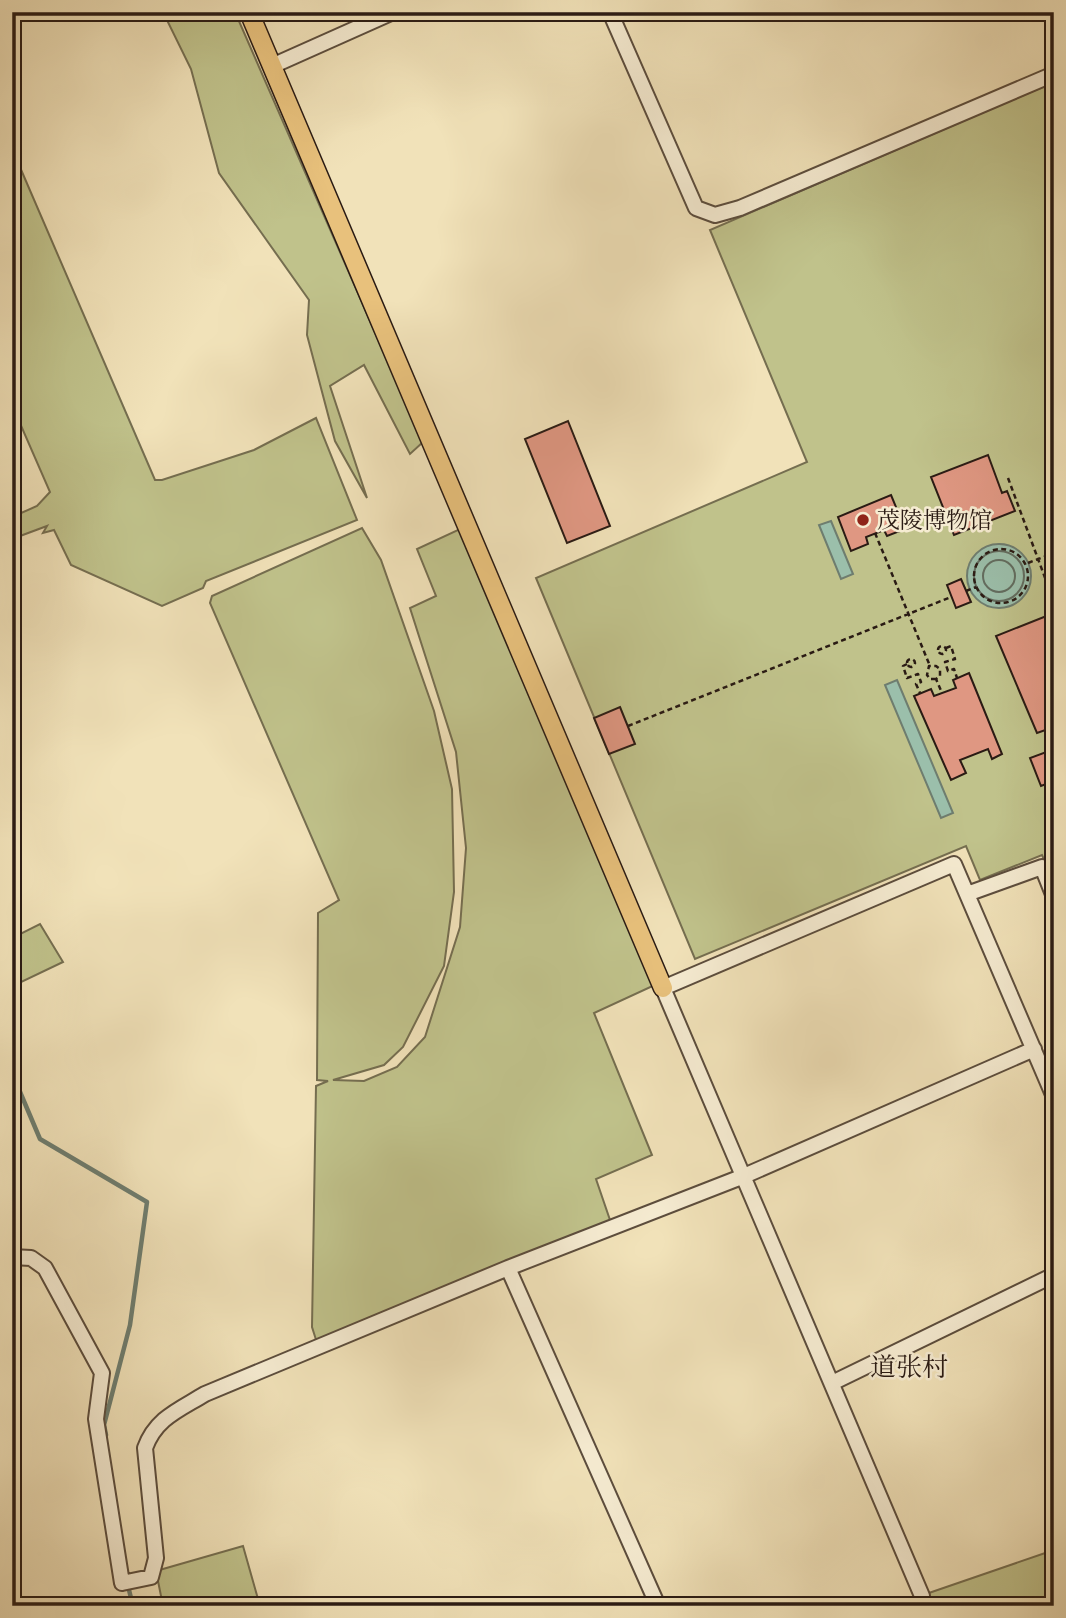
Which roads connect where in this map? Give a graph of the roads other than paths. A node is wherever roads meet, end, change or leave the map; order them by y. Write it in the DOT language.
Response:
graph roads {
  1 [pos="250,12"];
  2 [pos="393,12"];
  3 [pos="610,12"];
  4 [pos="272,66"];
  5 [pos="1054,74"];
  6 [pos="967,894"];
  7 [pos="1054,897"];
  8 [pos="663,988"];
  9 [pos="1034,1049"];
  10 [pos="1054,1097"];
  11 [pos="744,1176"];
  12 [pos="12,1257"];
  13 [pos="509,1268"];
  14 [pos="1054,1275"];
  15 [pos="832,1383"];
  16 [pos="922,1596"];
  17 [pos="658,1606"];
  1 -- 4 [label="main road"];
  2 -- 4 [label="street"];
  3 -- 5 [label="street"];
  4 -- 8 [label="main road"];
  6 -- 7 [label="street"];
  6 -- 8 [label="street"];
  6 -- 9 [label="street"];
  8 -- 11 [label="street"];
  9 -- 10 [label="street"];
  9 -- 11 [label="street"];
  11 -- 13 [label="street"];
  11 -- 15 [label="street"];
  12 -- 13 [label="street"];
  13 -- 17 [label="street"];
  14 -- 15 [label="street"];
  15 -- 16 [label="street"];
}
